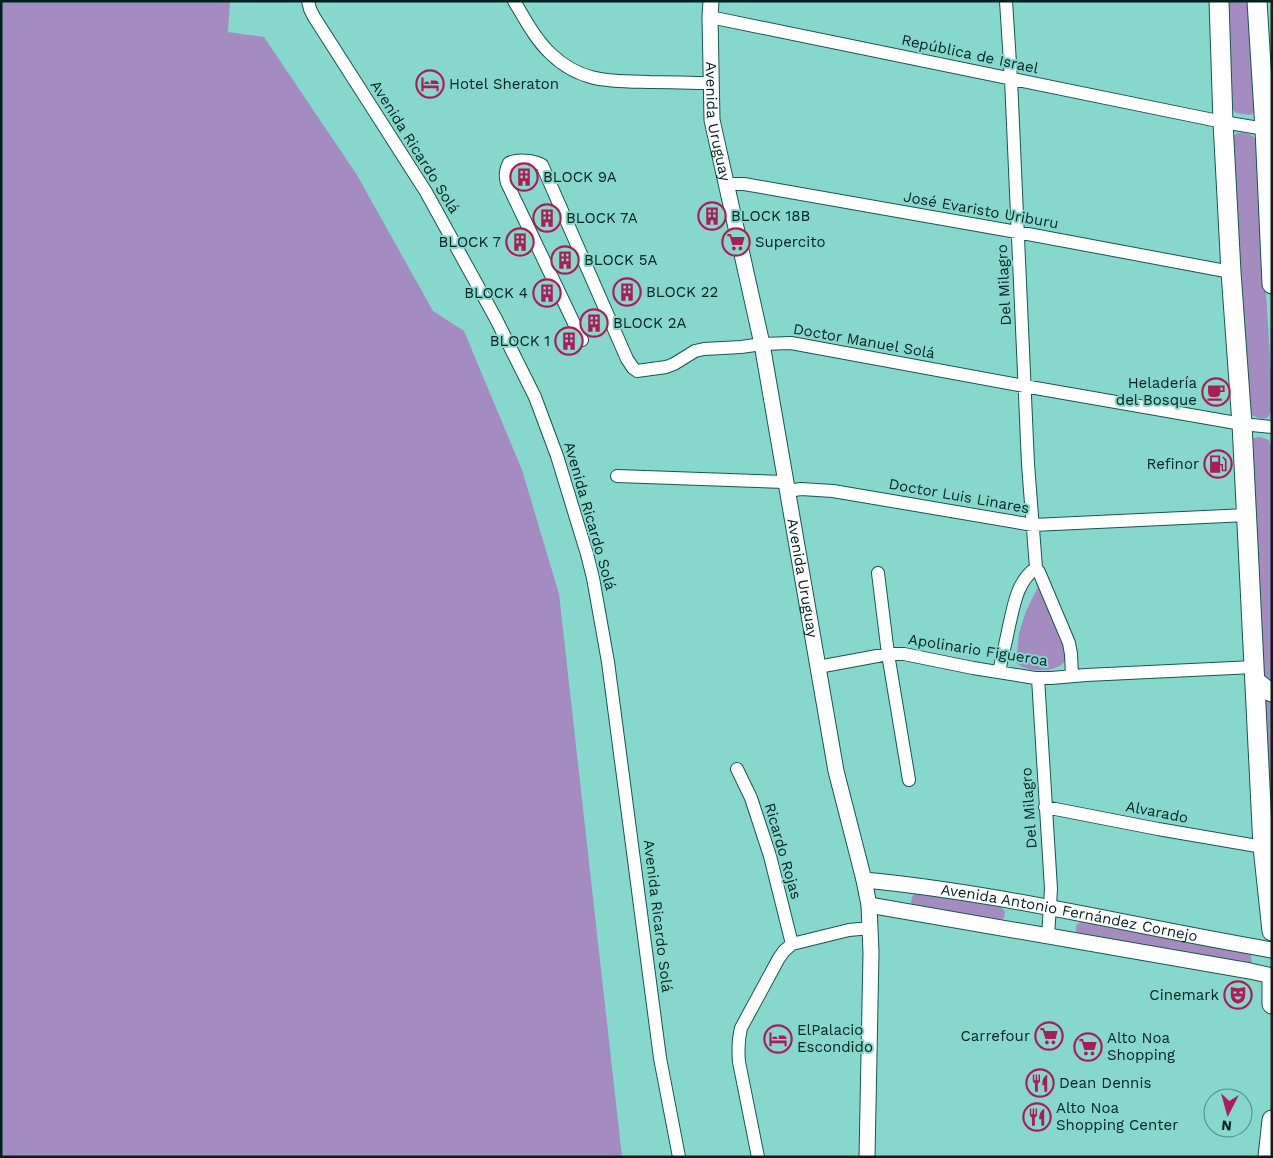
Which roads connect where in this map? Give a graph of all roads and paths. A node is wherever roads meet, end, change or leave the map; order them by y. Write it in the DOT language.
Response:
graph roads {
  1 [pos="308,1"];
  2 [pos="514,1"];
  3 [pos="711,1"];
  4 [pos="1006,1"];
  5 [pos="1219,1"];
  6 [pos="1257,1"];
  7 [pos="710,17"];
  8 [pos="1011,79"];
  9 [pos="711,83"];
  10 [pos="1224,122"];
  11 [pos="1268,130"];
  12 [pos="726,184"];
  13 [pos="1018,232"];
  14 [pos="1231,272"];
  15 [pos="1272,284"];
  16 [pos="582,340"];
  17 [pos="762,344"];
  18 [pos="1024,386"];
  19 [pos="1242,424"];
  20 [pos="1272,427"];
  21 [pos="617,476"];
  22 [pos="786,487"];
  23 [pos="1246,515"];
  24 [pos="1033,525"];
  25 [pos="1036,568"];
  26 [pos="878,573"];
  27 [pos="888,654"];
  28 [pos="818,667"];
  29 [pos="999,672"];
  30 [pos="1255,674"];
  31 [pos="1072,676"];
  32 [pos="1038,678"];
  33 [pos="1272,692"];
  34 [pos="737,769"];
  35 [pos="909,780"];
  36 [pos="1045,807"];
  37 [pos="1263,847"];
  38 [pos="864,880"];
  39 [pos="869,905"];
  40 [pos="1050,908"];
  41 [pos="870,928"];
  42 [pos="1272,931"];
  43 [pos="1048,937"];
  44 [pos="792,944"];
  45 [pos="1272,950"];
  46 [pos="1272,978"];
  47 [pos="1272,1004"];
  48 [pos="1272,1120"];
  49 [pos="679,1157"];
  50 [pos="758,1157"];
  51 [pos="867,1157"];
  52 [pos="1268,1157"];
  1 -- 49 [label="street, Avenida Ricardo Solá"];
  2 -- 9 [label="street"];
  3 -- 7 [label="street, Avenida Uruguay"];
  4 -- 8 [label="street, Del Milagro"];
  5 -- 10 [label="main road"];
  6 -- 11 [label="main road"];
  7 -- 8 [label="street, República de Israel"];
  7 -- 9 [label="street, Avenida Uruguay"];
  8 -- 10 [label="street, República de Israel"];
  8 -- 13 [label="street, Del Milagro"];
  9 -- 12 [label="street, Avenida Uruguay"];
  10 -- 11 [label="street, República de Israel"];
  10 -- 14 [label="main road"];
  11 -- 15 [label="main road"];
  12 -- 13 [label="street, José Evaristo Uriburu"];
  12 -- 17 [label="street, Avenida Uruguay"];
  13 -- 14 [label="street, José Evaristo Uriburu"];
  13 -- 18 [label="street, Del Milagro"];
  14 -- 19 [label="main road"];
  16 -- 17 [label="street, Doctor Manuel Solá"];
  17 -- 18 [label="street, Doctor Manuel Solá"];
  17 -- 22 [label="street, Avenida Uruguay"];
  18 -- 19 [label="street, Doctor Manuel Solá"];
  18 -- 24 [label="street, Del Milagro"];
  19 -- 20 [label="street, Doctor Manuel Solá"];
  19 -- 23 [label="main road"];
  21 -- 22 [label="street, Doctor Luis Linares"];
  22 -- 24 [label="street, Doctor Luis Linares"];
  22 -- 28 [label="street, Avenida Uruguay"];
  23 -- 24 [label="street, Doctor Luis Linares"];
  23 -- 30 [label="main road"];
  24 -- 25 [label="street, Del Milagro"];
  25 -- 29 [label="street"];
  25 -- 31 [label="street, Del Milagro"];
  26 -- 27 [label="street"];
  27 -- 28 [label="street, Apolinario Figueroa"];
  27 -- 29 [label="street, Apolinario Figueroa"];
  27 -- 35 [label="street"];
  28 -- 38 [label="street, Avenida Uruguay"];
  29 -- 32 [label="street, Apolinario Figueroa"];
  30 -- 31 [label="street, Apolinario Figueroa"];
  30 -- 33 [label="main road"];
  30 -- 37 [label="main road"];
  31 -- 32 [label="street, Apolinario Figueroa"];
  32 -- 36 [label="street, Del Milagro"];
  34 -- 44 [label="street, Ricardo Rojas"];
  36 -- 37 [label="street, Alvarado"];
  36 -- 40 [label="street, Del Milagro"];
  37 -- 42 [label="main road"];
  38 -- 39 [label="street, Avenida Uruguay"];
  38 -- 40 [label="street, Avenida Antonio Fernández Cornejo"];
  39 -- 41 [label="street, Avenida Uruguay"];
  39 -- 43 [label="street, Avenida Antonio Fernández Cornejo"];
  40 -- 43 [label="street, Del Milagro"];
  40 -- 45 [label="street, Avenida Antonio Fernández Cornejo"];
  41 -- 44 [label="street"];
  41 -- 51 [label="street, Avenida Uruguay"];
  43 -- 46 [label="street, Avenida Antonio Fernández Cornejo"];
  44 -- 50 [label="street"];
  46 -- 47 [label="main road"];
  48 -- 52 [label="main road"];
}
